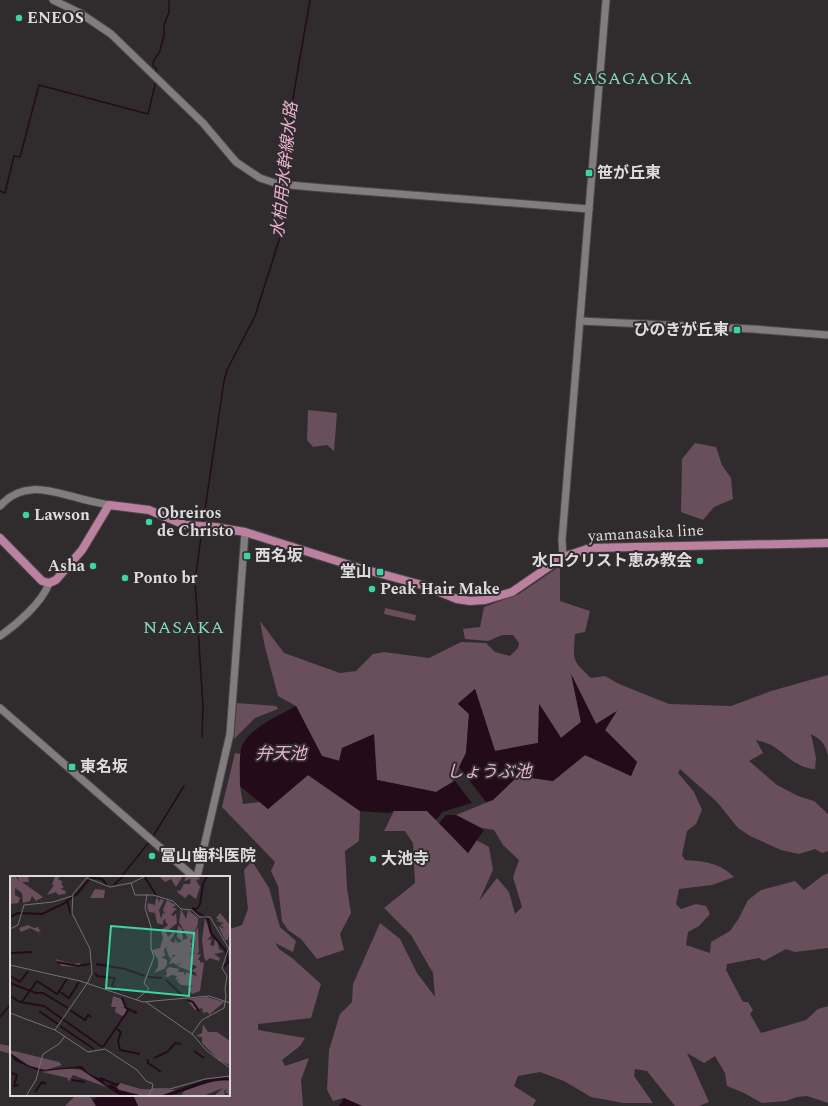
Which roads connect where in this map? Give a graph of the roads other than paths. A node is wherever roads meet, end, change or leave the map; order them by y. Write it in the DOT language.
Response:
graph roads {
  1 [pos="53,0"];
  2 [pos="606,0"];
  3 [pos="589,209"];
  4 [pos="580,322"];
  5 [pos="828,335"];
  6 [pos="109,505"];
  7 [pos="0,506"];
  8 [pos="245,532"];
  9 [pos="0,538"];
  10 [pos="828,543"];
  11 [pos="563,557"];
  12 [pos="49,583"];
  13 [pos="0,636"];
  14 [pos="0,708"];
  15 [pos="193,876"];
  16 [pos="197,876"];
  1 -- 3 [label="street"];
  2 -- 3 [label="street"];
  3 -- 4 [label="street"];
  4 -- 5 [label="street"];
  4 -- 11 [label="street"];
  6 -- 7 [label="street"];
  6 -- 8 [label="main road, yamanasaka line"];
  6 -- 12 [label="main road"];
  8 -- 11 [label="main road, yamanasaka line"];
  8 -- 16 [label="street"];
  9 -- 12 [label="main road"];
  10 -- 11 [label="main road, yamanasaka line"];
  12 -- 13 [label="street"];
  14 -- 15 [label="street"];
}
